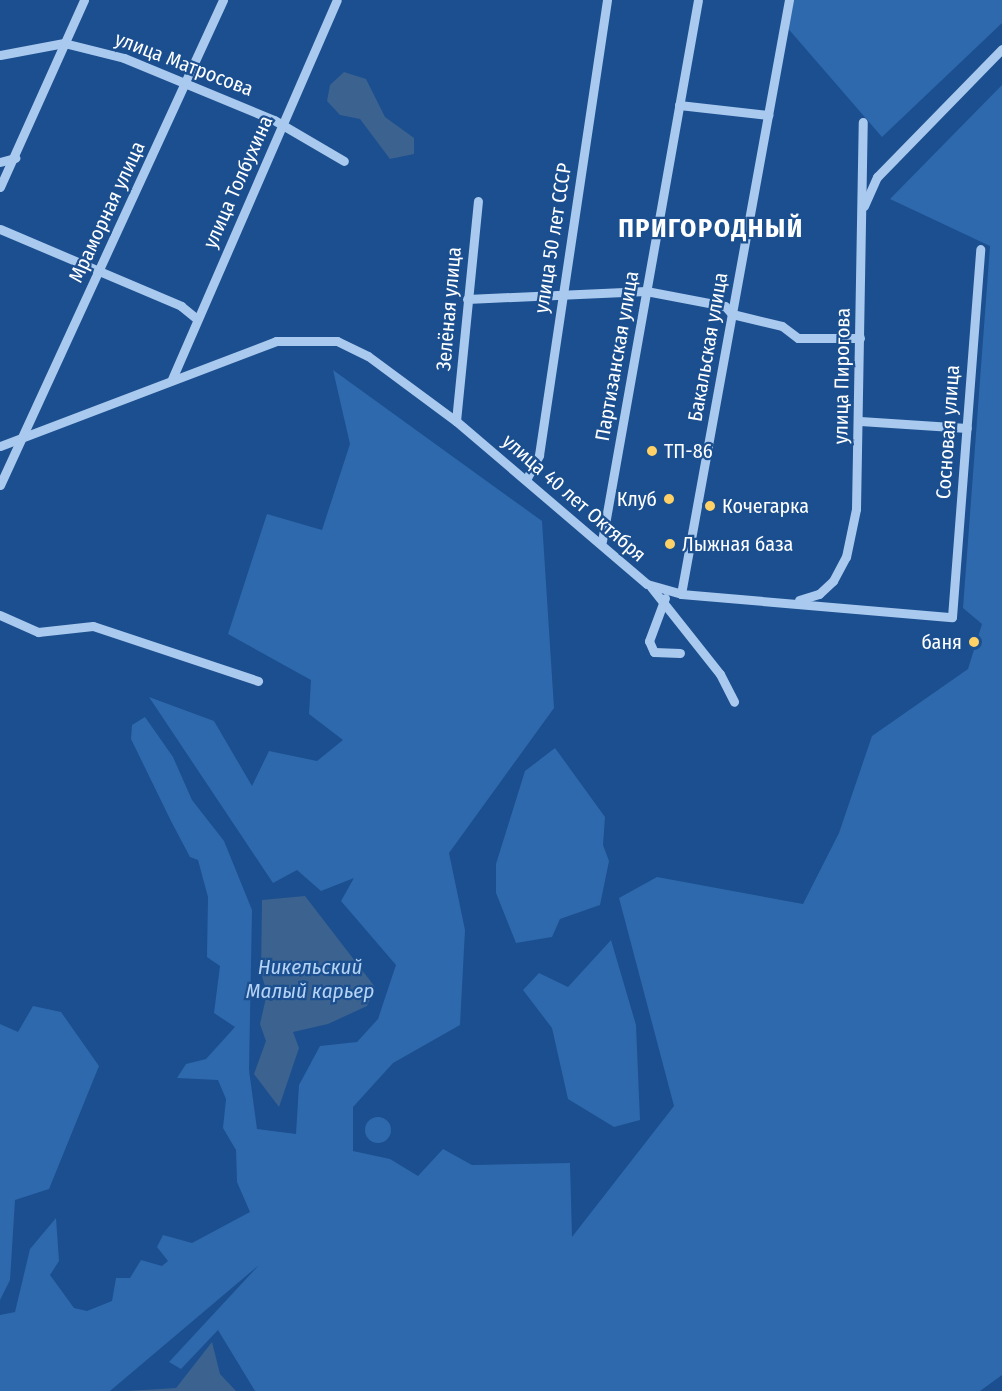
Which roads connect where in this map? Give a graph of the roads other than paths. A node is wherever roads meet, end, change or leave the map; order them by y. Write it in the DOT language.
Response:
graph roads {
  1 [pos="84,0"];
  2 [pos="223,0"];
  3 [pos="337,0"];
  4 [pos="606,0"];
  5 [pos="698,0"];
  6 [pos="789,0"];
  7 [pos="64,43"];
  8 [pos="1002,49"];
  9 [pos="0,55"];
  10 [pos="188,81"];
  11 [pos="679,105"];
  12 [pos="768,115"];
  13 [pos="863,122"];
  14 [pos="283,128"];
  15 [pos="15,158"];
  16 [pos="344,161"];
  17 [pos="0,162"];
  18 [pos="0,187"];
  19 [pos="478,201"];
  20 [pos="862,211"];
  21 [pos="0,229"];
  22 [pos="981,249"];
  23 [pos="100,270"];
  24 [pos="646,291"];
  25 [pos="562,296"];
  26 [pos="467,298"];
  27 [pos="732,314"];
  28 [pos="197,319"];
  29 [pos="860,338"];
  30 [pos="172,379"];
  31 [pos="456,421"];
  32 [pos="860,421"];
  33 [pos="967,428"];
  34 [pos="22,438"];
  35 [pos="0,446"];
  36 [pos="527,478"];
  37 [pos="0,485"];
  38 [pos="602,541"];
  39 [pos="647,584"];
  40 [pos="681,594"];
  41 [pos="664,598"];
  42 [pos="794,601"];
  43 [pos="0,615"];
  44 [pos="952,617"];
  45 [pos="680,653"];
  46 [pos="258,681"];
  47 [pos="734,702"];
  1 -- 7 [label="street"];
  2 -- 10 [label="street, Мраморная улица"];
  3 -- 14 [label="street, улица Толбухина"];
  4 -- 25 [label="street, улица 50 лет СССР"];
  5 -- 11 [label="street, Партизанская улица"];
  6 -- 12 [label="street, Бакальская улица"];
  7 -- 9 [label="street, улица Матросова"];
  7 -- 10 [label="street, улица Матросова"];
  7 -- 15 [label="street"];
  8 -- 20 [label="street"];
  10 -- 14 [label="street, улица Матросова"];
  10 -- 23 [label="street, Мраморная улица"];
  11 -- 12 [label="street"];
  11 -- 24 [label="street, Партизанская улица"];
  12 -- 27 [label="street, Бакальская улица"];
  13 -- 20 [label="street, улица Пирогова"];
  14 -- 16 [label="street, улица Матросова"];
  14 -- 28 [label="street, улица Толбухина"];
  15 -- 17 [label="street"];
  15 -- 18 [label="street"];
  19 -- 26 [label="street, Зелёная улица"];
  20 -- 29 [label="street, улица Пирогова"];
  21 -- 23 [label="street"];
  22 -- 33 [label="street, Сосновая улица"];
  23 -- 28 [label="street"];
  23 -- 34 [label="street, Мраморная улица"];
  24 -- 25 [label="street"];
  24 -- 27 [label="street"];
  24 -- 38 [label="street, Партизанская улица"];
  25 -- 26 [label="street"];
  25 -- 36 [label="street, улица 50 лет СССР"];
  26 -- 31 [label="street, Зелёная улица"];
  27 -- 29 [label="street"];
  27 -- 40 [label="street, Бакальская улица"];
  28 -- 30 [label="street, улица Толбухина"];
  29 -- 32 [label="street, улица Пирогова"];
  30 -- 31 [label="street, улица 40 лет Октября"];
  30 -- 34 [label="street, улица 40 лет Октября"];
  31 -- 36 [label="street, улица 40 лет Октября"];
  32 -- 33 [label="street"];
  32 -- 42 [label="street, улица Пирогова"];
  33 -- 44 [label="street, Сосновая улица"];
  34 -- 35 [label="street, улица 40 лет Октября"];
  34 -- 37 [label="street, Мраморная улица"];
  36 -- 38 [label="street, улица 40 лет Октября"];
  38 -- 39 [label="street, улица 40 лет Октября"];
  39 -- 40 [label="street, улица 40 лет Октября"];
  39 -- 41 [label="street"];
  40 -- 42 [label="street, улица 40 лет Октября"];
  41 -- 45 [label="street"];
  41 -- 47 [label="street"];
  42 -- 44 [label="street, улица 40 лет Октября"];
  43 -- 46 [label="street"];
}
